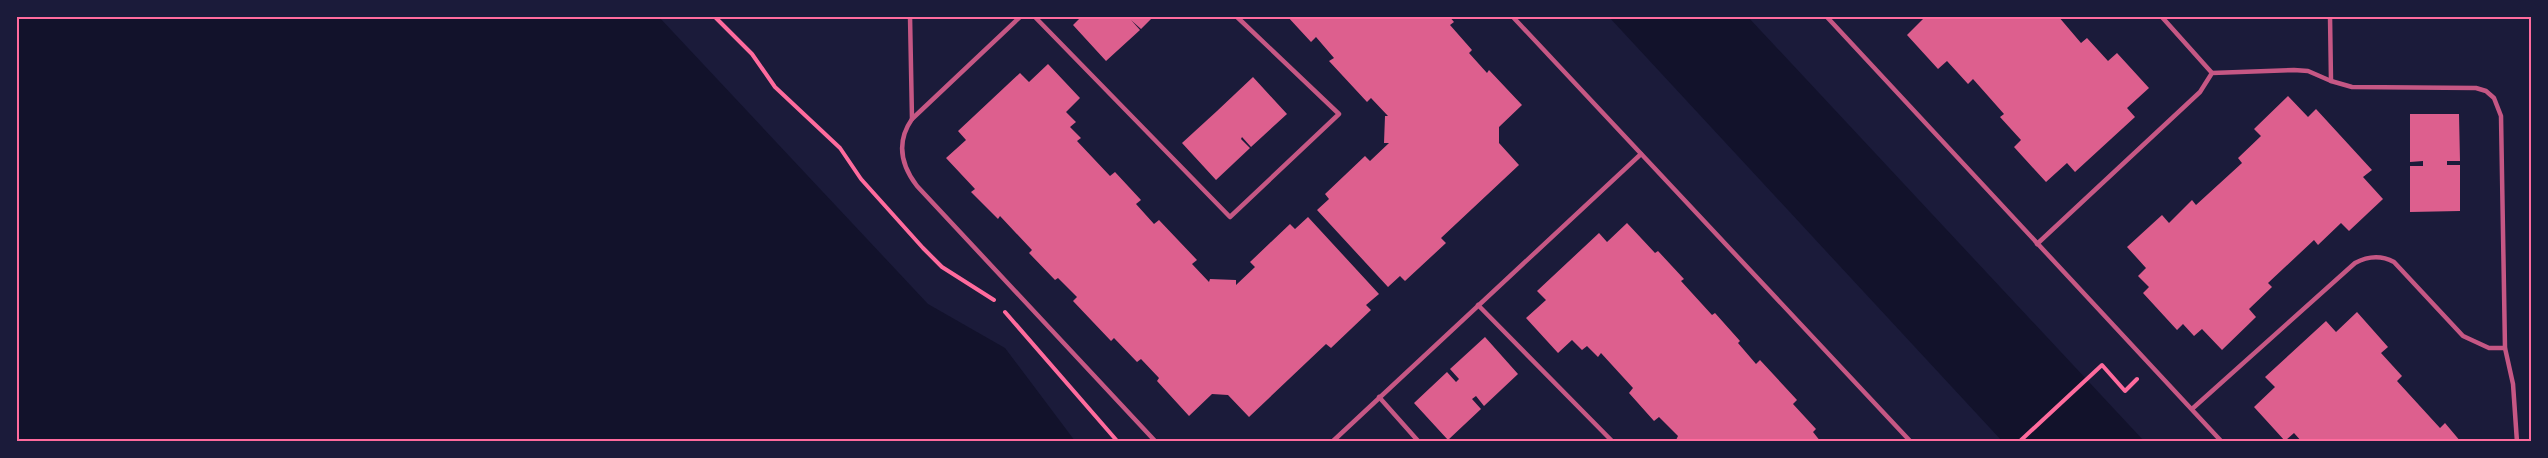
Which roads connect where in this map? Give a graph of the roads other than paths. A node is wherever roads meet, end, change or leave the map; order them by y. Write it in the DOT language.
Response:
graph roads {
  1 [pos="910,16"];
  2 [pos="1021,16"];
  3 [pos="1034,16"];
  4 [pos="1236,16"];
  5 [pos="1512,16"];
  6 [pos="1827,16"];
  7 [pos="2161,16"];
  8 [pos="2330,16"];
  9 [pos="2212,73"];
  10 [pos="2331,81"];
  11 [pos="912,119"];
  12 [pos="1641,154"];
  13 [pos="2037,244"];
  14 [pos="1478,304"];
  15 [pos="2505,348"];
  16 [pos="1379,397"];
  17 [pos="2192,410"];
  18 [pos="1156,441"];
  19 [pos="1332,441"];
  20 [pos="1419,441"];
  21 [pos="1613,441"];
  22 [pos="1911,441"];
  23 [pos="2222,441"];
  24 [pos="2517,441"];
  1 -- 11 [label="lane"];
  2 -- 11 [label="lane"];
  3 -- 4 [label="lane"];
  5 -- 12 [label="lane"];
  6 -- 13 [label="lane"];
  7 -- 9 [label="lane"];
  8 -- 10 [label="lane"];
  9 -- 10 [label="lane"];
  9 -- 13 [label="lane"];
  10 -- 15 [label="lane"];
  11 -- 18 [label="lane"];
  12 -- 14 [label="lane"];
  12 -- 22 [label="lane"];
  13 -- 17 [label="lane"];
  14 -- 16 [label="lane"];
  14 -- 21 [label="lane"];
  15 -- 17 [label="lane"];
  15 -- 24 [label="lane"];
  16 -- 19 [label="lane"];
  16 -- 20 [label="lane"];
  17 -- 23 [label="lane"];
}
